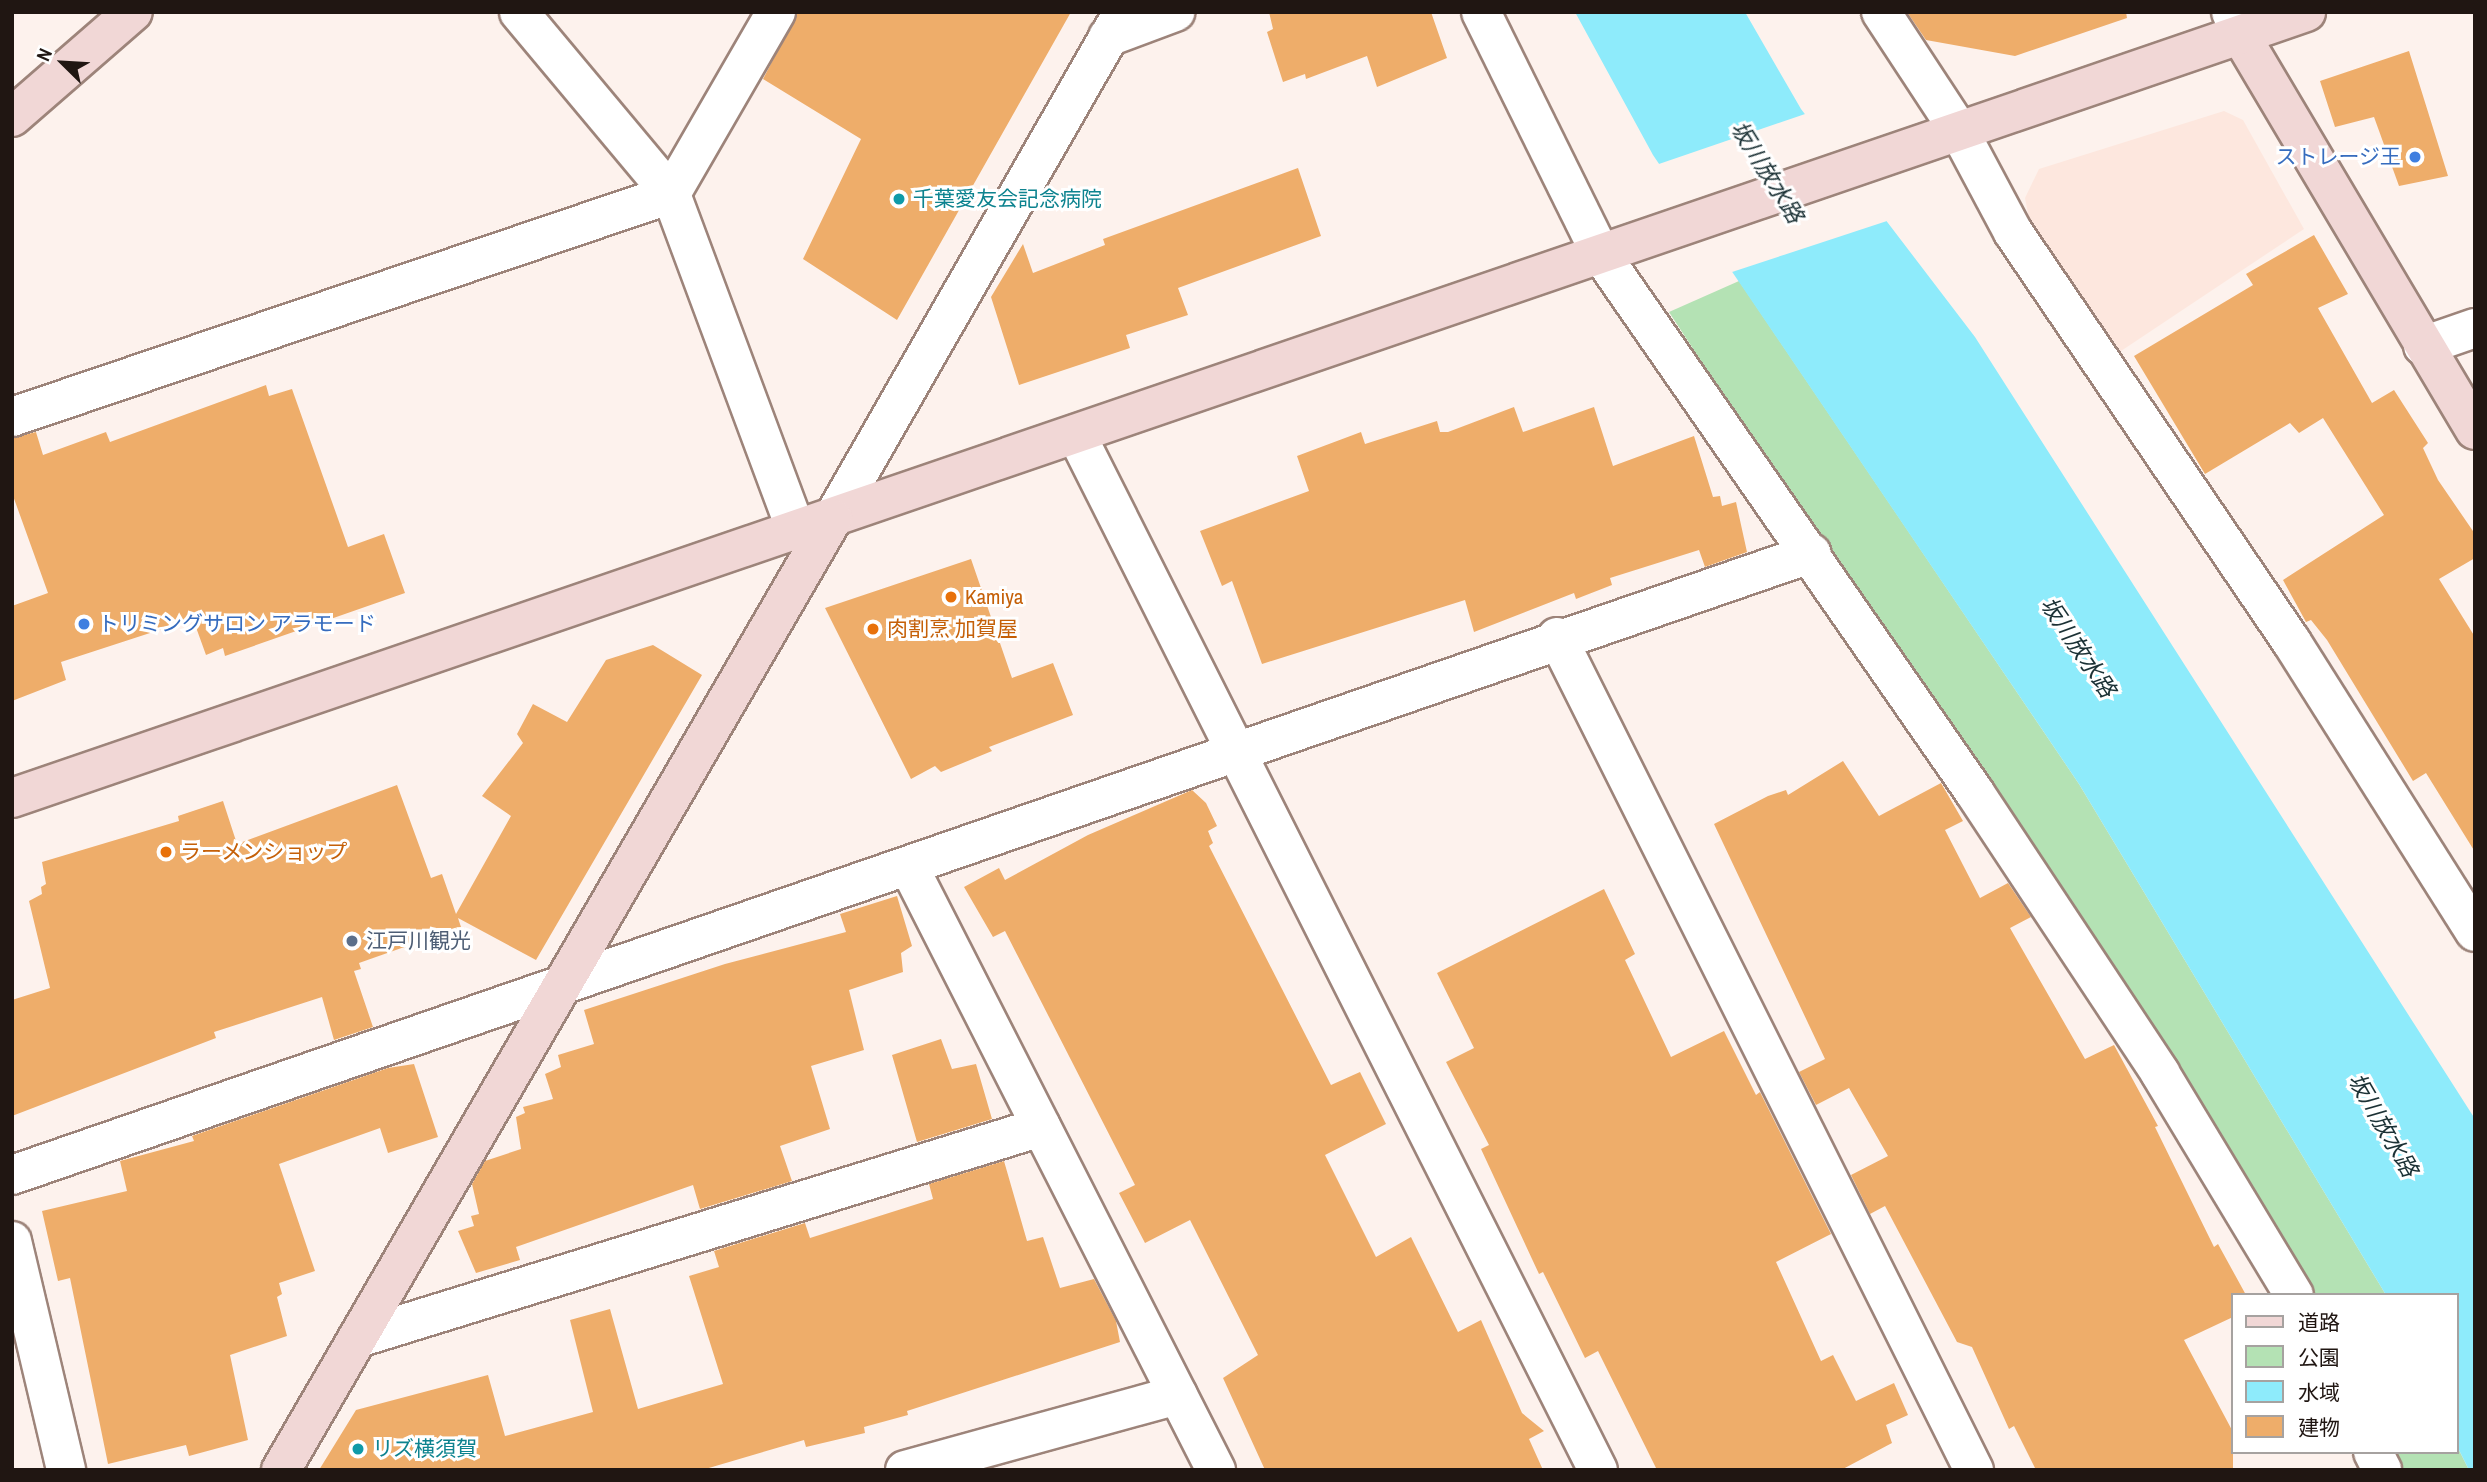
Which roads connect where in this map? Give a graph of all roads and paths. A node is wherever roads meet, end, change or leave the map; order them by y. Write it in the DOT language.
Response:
graph roads {
  1 [pos="133,12"];
  2 [pos="519,12"];
  3 [pos="776,12"];
  4 [pos="1175,12"];
  5 [pos="1482,12"];
  6 [pos="1881,12"];
  7 [pos="2306,12"];
  8 [pos="2236,24"];
  9 [pos="1115,25"];
  10 [pos="12,117"];
  11 [pos="1946,134"];
  12 [pos="671,194"];
  13 [pos="1614,248"];
  14 [pos="2475,328"];
  15 [pos="2423,346"];
  16 [pos="12,417"];
  17 [pos="2475,430"];
  18 [pos="1076,434"];
  19 [pos="833,518"];
  20 [pos="796,531"];
  21 [pos="1812,553"];
  22 [pos="1557,637"];
  23 [pos="1233,752"];
  24 [pos="12,798"];
  25 [pos="909,867"];
  26 [pos="2475,932"];
  27 [pos="563,982"];
  28 [pos="1041,1127"];
  29 [pos="12,1175"];
  30 [pos="12,1241"];
  31 [pos="2293,1293"];
  32 [pos="358,1338"];
  33 [pos="1178,1395"];
  34 [pos="2374,1454"];
  35 [pos="66,1470"];
  36 [pos="281,1470"];
  37 [pos="905,1470"];
  38 [pos="1216,1470"];
  39 [pos="1598,1470"];
  40 [pos="1974,1470"];
  41 [pos="2382,1470"];
  1 -- 10 [label="street"];
  2 -- 12 [label="street"];
  3 -- 12 [label="street"];
  4 -- 9 [label="street"];
  5 -- 13 [label="street"];
  6 -- 11 [label="street"];
  7 -- 8 [label="street"];
  8 -- 11 [label="street"];
  8 -- 15 [label="street"];
  9 -- 19 [label="street"];
  11 -- 13 [label="street"];
  11 -- 26 [label="street"];
  12 -- 16 [label="street"];
  12 -- 20 [label="street"];
  13 -- 18 [label="street"];
  13 -- 21 [label="street"];
  14 -- 15 [label="street"];
  15 -- 17 [label="street"];
  18 -- 19 [label="street"];
  18 -- 23 [label="street"];
  19 -- 20 [label="street"];
  19 -- 27 [label="street"];
  20 -- 24 [label="street"];
  21 -- 22 [label="street"];
  21 -- 31 [label="street"];
  22 -- 23 [label="street"];
  22 -- 40 [label="street"];
  23 -- 25 [label="street"];
  23 -- 39 [label="street"];
  25 -- 27 [label="street"];
  25 -- 28 [label="street"];
  27 -- 29 [label="street"];
  27 -- 32 [label="street"];
  28 -- 32 [label="street"];
  28 -- 33 [label="street"];
  30 -- 35 [label="street"];
  32 -- 36 [label="street"];
  33 -- 37 [label="street"];
  33 -- 38 [label="street"];
  34 -- 41 [label="street"];
}
